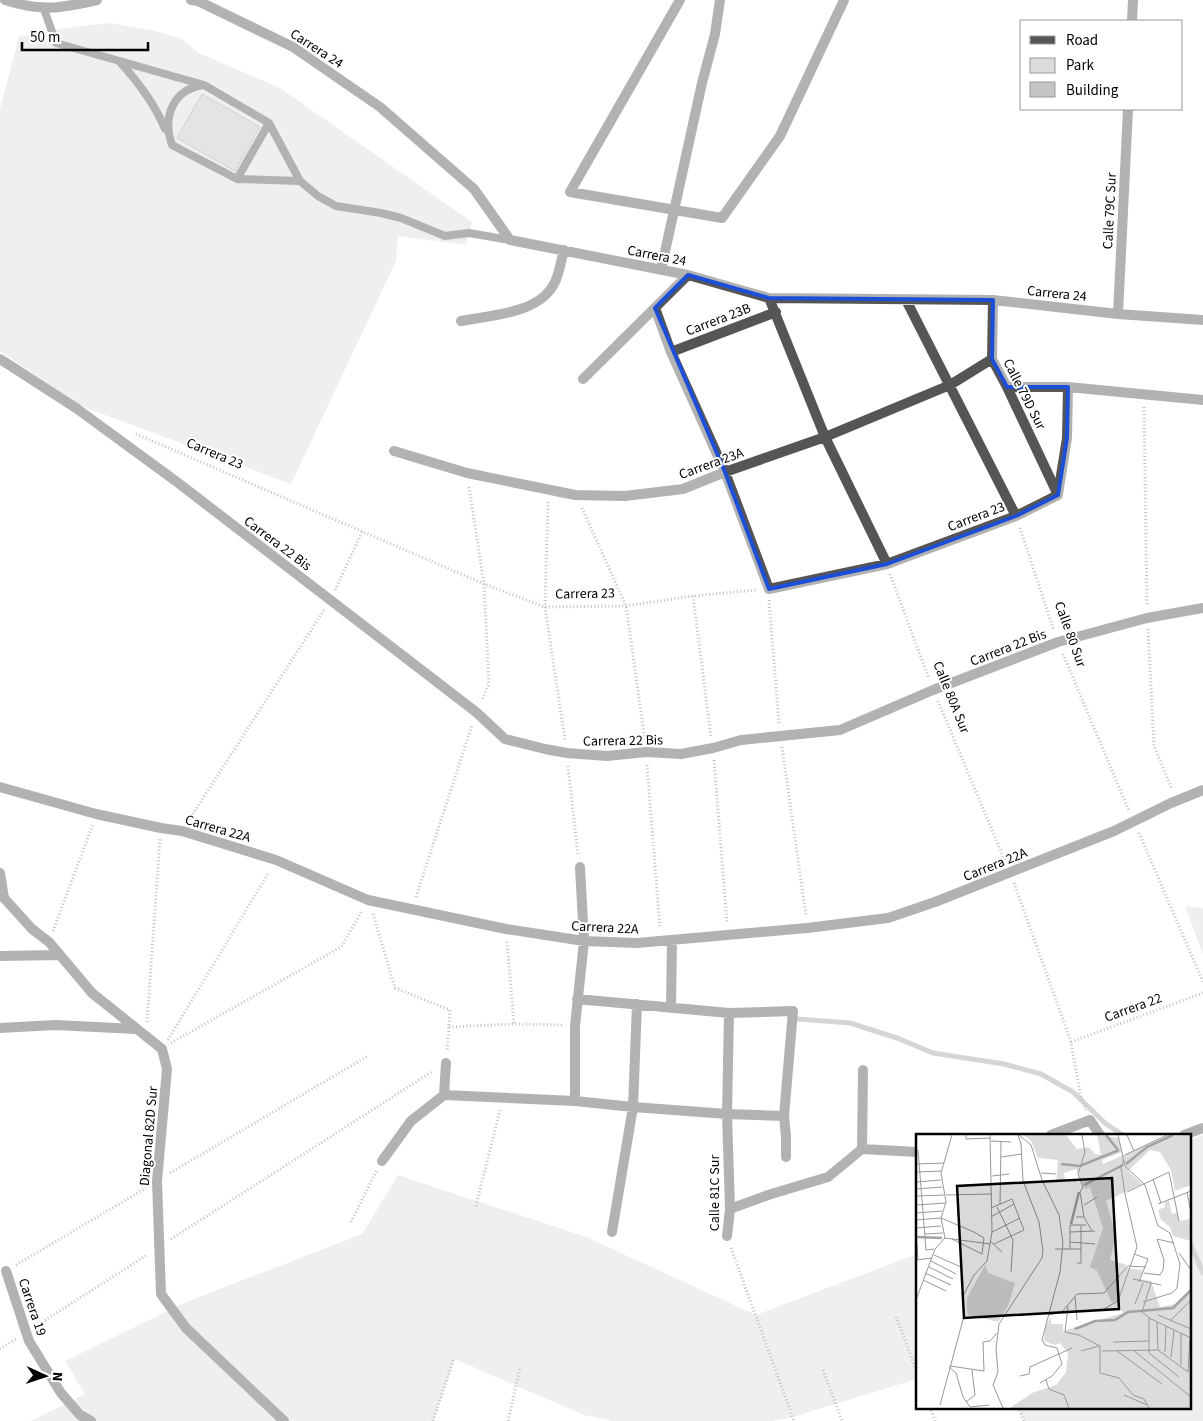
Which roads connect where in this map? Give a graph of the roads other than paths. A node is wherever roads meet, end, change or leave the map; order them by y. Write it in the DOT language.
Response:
graph roads {
  1 [pos="5,0"];
  2 [pos="97,0"];
  3 [pos="191,0"];
  4 [pos="680,0"];
  5 [pos="720,0"];
  6 [pos="844,0"];
  7 [pos="1133,0"];
  8 [pos="44,8"];
  9 [pos="1132,20"];
  10 [pos="119,61"];
  11 [pos="204,86"];
  12 [pos="1128,110"];
  13 [pos="269,123"];
  14 [pos="172,145"];
  15 [pos="237,179"];
  16 [pos="300,181"];
  17 [pos="674,210"];
  18 [pos="510,240"];
  19 [pos="564,250"];
  20 [pos="661,270"];
  21 [pos="688,275"];
  22 [pos="769,298"];
  23 [pos="906,300"];
  24 [pos="993,300"];
  25 [pos="655,308"];
  26 [pos="776,312"];
  27 [pos="1118,314"];
  28 [pos="1203,320"];
  29 [pos="461,321"];
  30 [pos="671,352"];
  31 [pos="0,359"];
  32 [pos="992,359"];
  33 [pos="583,379"];
  34 [pos="950,385"];
  35 [pos="1007,387"];
  36 [pos="1068,387"];
  37 [pos="1203,400"];
  38 [pos="825,437"];
  39 [pos="394,451"];
  40 [pos="725,472"];
  41 [pos="1058,495"];
  42 [pos="1016,516"];
  43 [pos="887,564"];
  44 [pos="1203,608"];
  45 [pos="0,787"];
  46 [pos="1203,790"];
  47 [pos="580,867"];
  48 [pos="0,873"];
  49 [pos="672,940"];
  50 [pos="584,941"];
  51 [pos="58,954"];
  52 [pos="0,956"];
  53 [pos="577,999"];
  54 [pos="637,1004"];
  55 [pos="671,1008"];
  56 [pos="729,1013"];
  57 [pos="0,1028"];
  58 [pos="136,1029"];
  59 [pos="446,1063"];
  60 [pos="863,1070"];
  61 [pos="444,1095"];
  62 [pos="575,1100"];
  63 [pos="633,1107"];
  64 [pos="726,1114"];
  65 [pos="784,1116"];
  66 [pos="1203,1128"];
  67 [pos="1054,1134"];
  68 [pos="1099,1134"];
  69 [pos="1187,1134"];
  70 [pos="862,1149"];
  71 [pos="916,1152"];
  72 [pos="786,1157"];
  73 [pos="382,1161"];
  74 [pos="730,1209"];
  75 [pos="612,1232"];
  76 [pos="727,1236"];
  77 [pos="6,1270"];
  78 [pos="91,1421"];
  79 [pos="284,1421"];
  1 -- 8 [label="street"];
  2 -- 8 [label="street"];
  3 -- 18 [label="street, Carrera 24"];
  4 -- 17 [label="street"];
  5 -- 17 [label="street"];
  6 -- 17 [label="street"];
  7 -- 9 [label="street"];
  8 -- 10 [label="lane"];
  10 -- 11 [label="lane"];
  10 -- 14 [label="lane"];
  11 -- 13 [label="lane"];
  11 -- 14 [label="lane"];
  12 -- 27 [label="street, Calle 79C Sur"];
  13 -- 15 [label="lane"];
  13 -- 16 [label="lane"];
  14 -- 15 [label="lane"];
  15 -- 16 [label="lane"];
  16 -- 18 [label="lane"];
  17 -- 20 [label="street"];
  18 -- 19 [label="street, Carrera 24"];
  19 -- 20 [label="street, Carrera 24"];
  19 -- 29 [label="street"];
  20 -- 21 [label="street, Carrera 24"];
  21 -- 22 [label="street, Carrera 24"];
  21 -- 25 [label="street"];
  22 -- 23 [label="street, Carrera 24"];
  22 -- 26 [label="street"];
  23 -- 24 [label="street, Carrera 24"];
  23 -- 34 [label="street"];
  24 -- 27 [label="street, Carrera 24"];
  24 -- 32 [label="street, Calle 79D Sur"];
  25 -- 30 [label="street"];
  25 -- 33 [label="street"];
  26 -- 30 [label="street, Carrera 23B"];
  26 -- 38 [label="street"];
  27 -- 28 [label="street, Carrera 24"];
  30 -- 40 [label="street"];
  31 -- 44 [label="street, Carrera 22 Bis"];
  32 -- 34 [label="street, Carrera 23A"];
  32 -- 35 [label="street, Calle 79D Sur"];
  34 -- 38 [label="street, Carrera 23A"];
  34 -- 42 [label="street"];
  35 -- 36 [label="street"];
  35 -- 41 [label="street, Calle 79D Sur"];
  36 -- 37 [label="street"];
  36 -- 41 [label="street"];
  38 -- 40 [label="street, Carrera 23A"];
  38 -- 43 [label="street"];
  39 -- 40 [label="street, Carrera 23A"];
  40 -- 43 [label="street, Carrera 23"];
  41 -- 42 [label="street, Carrera 23"];
  42 -- 43 [label="street, Carrera 23"];
  45 -- 50 [label="street, Carrera 22A"];
  46 -- 49 [label="street, Carrera 22A"];
  47 -- 50 [label="street"];
  48 -- 51 [label="street"];
  49 -- 50 [label="street, Carrera 22A"];
  49 -- 55 [label="street"];
  50 -- 53 [label="street"];
  51 -- 52 [label="street"];
  51 -- 58 [label="street"];
  53 -- 54 [label="street"];
  53 -- 62 [label="street"];
  54 -- 55 [label="street"];
  54 -- 63 [label="street"];
  55 -- 56 [label="street"];
  56 -- 64 [label="street, Calle 81C Sur"];
  56 -- 65 [label="street"];
  57 -- 58 [label="street"];
  58 -- 79 [label="street, Diagonal 82D Sur"];
  59 -- 61 [label="street"];
  60 -- 70 [label="street"];
  61 -- 62 [label="street"];
  61 -- 73 [label="street"];
  62 -- 63 [label="street"];
  63 -- 64 [label="street"];
  63 -- 75 [label="street"];
  64 -- 65 [label="street"];
  64 -- 74 [label="street, Calle 81C Sur"];
  65 -- 72 [label="street"];
  66 -- 69 [label="street"];
  67 -- 68 [label="street"];
  70 -- 71 [label="street"];
  70 -- 74 [label="street"];
  74 -- 76 [label="street, Calle 81C Sur"];
  77 -- 78 [label="street, Carrera 19"];
}
